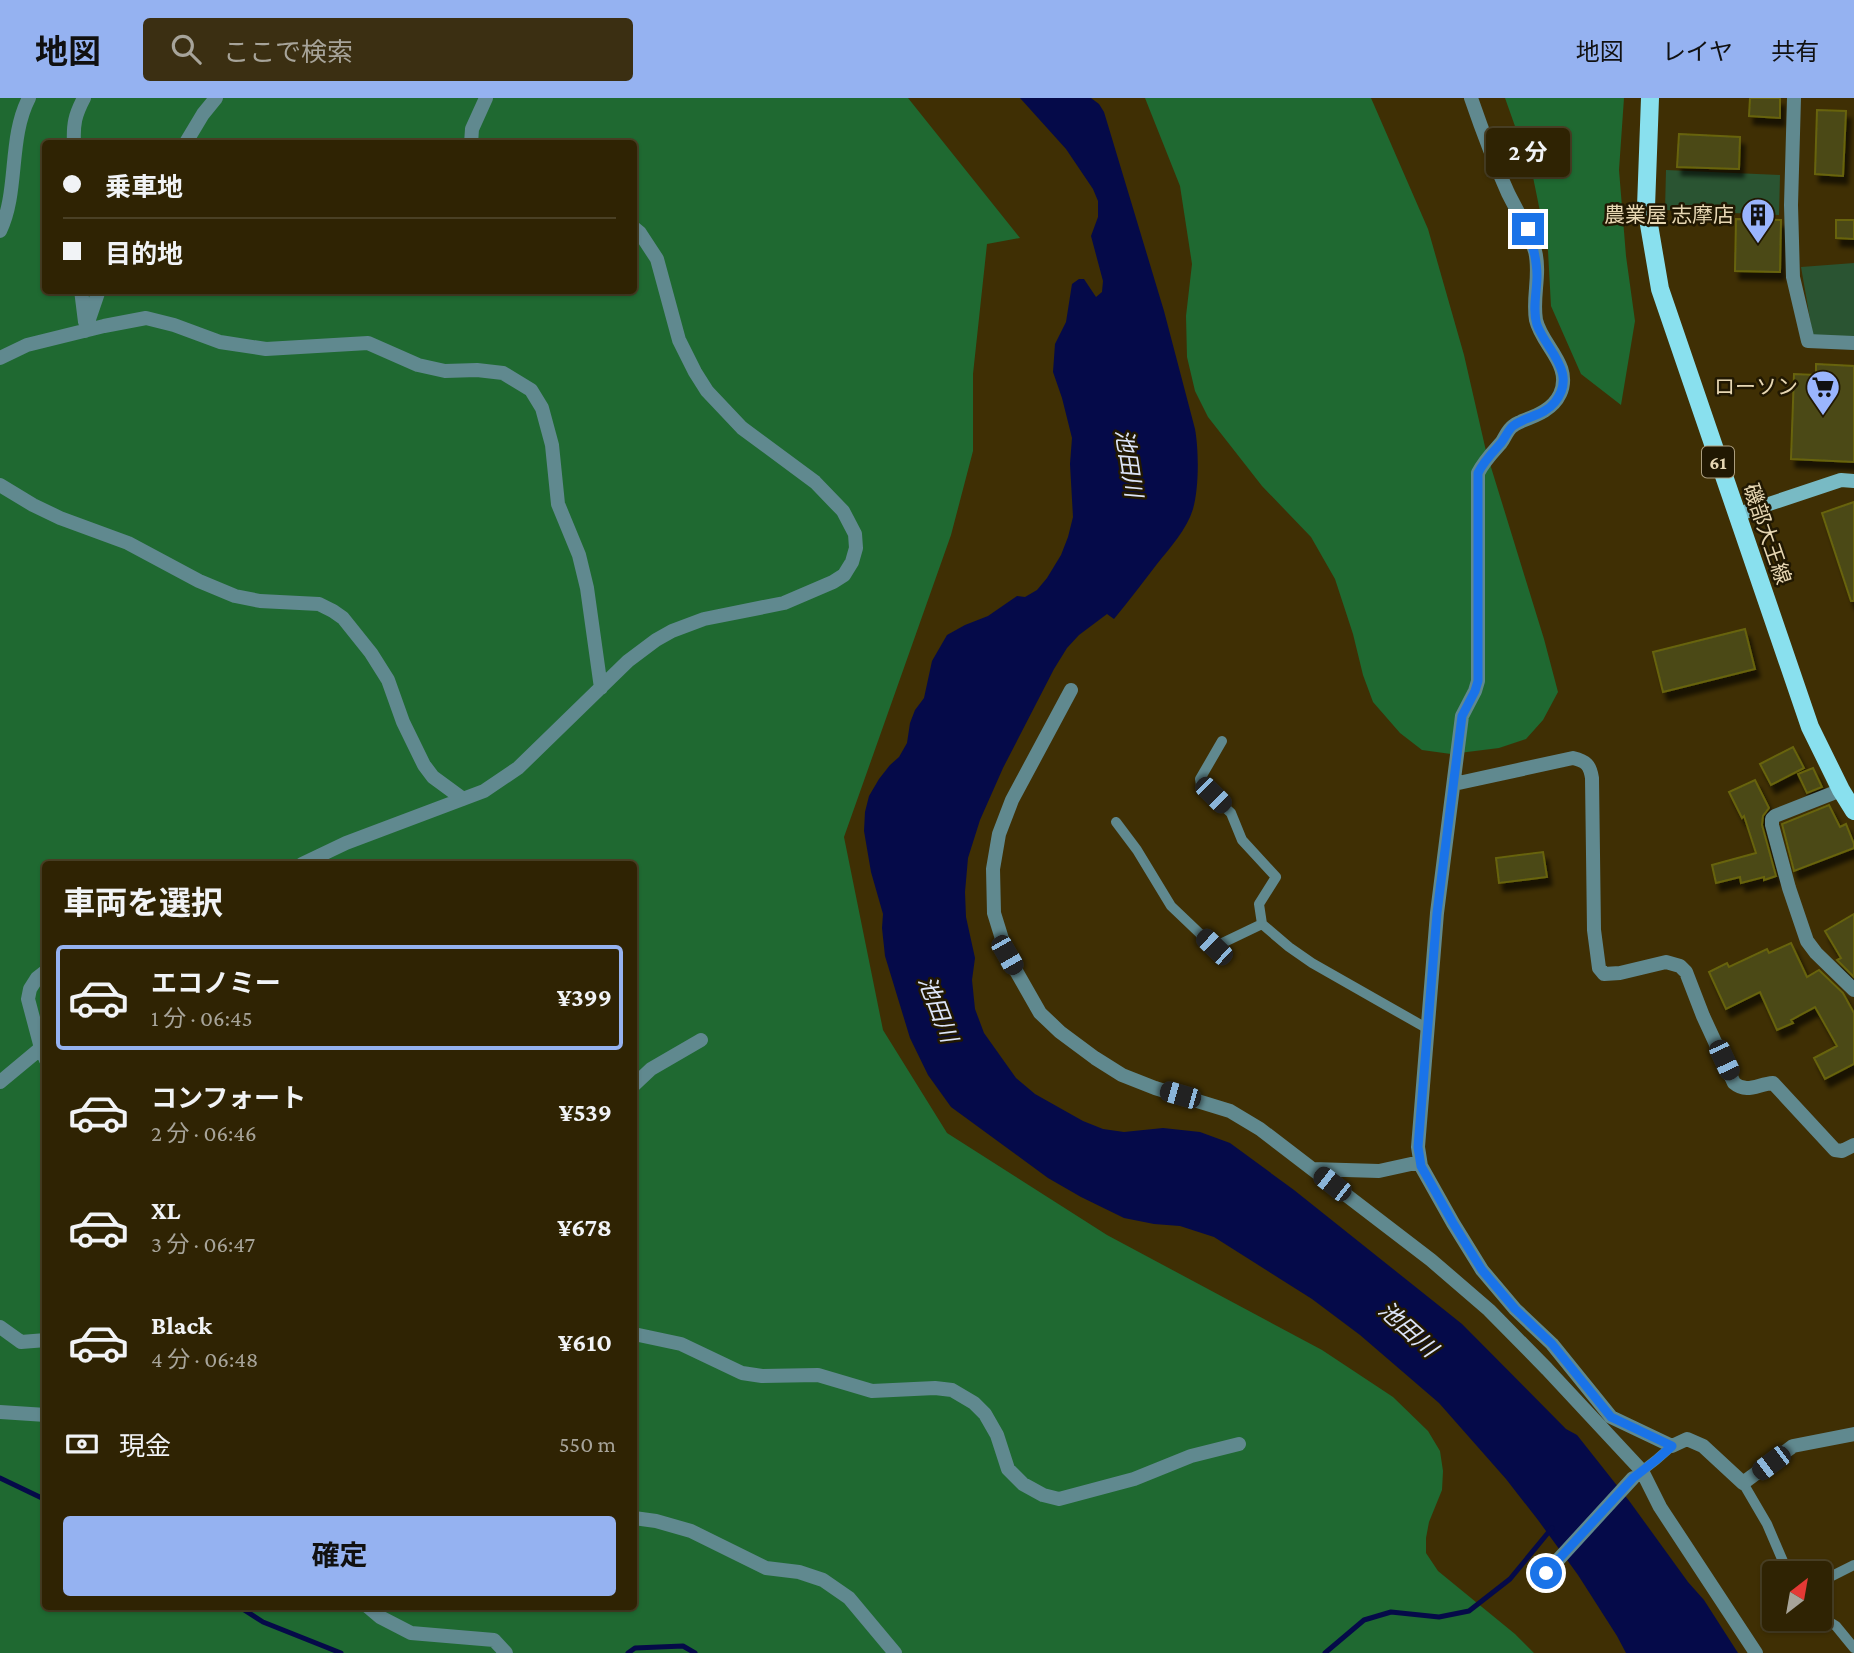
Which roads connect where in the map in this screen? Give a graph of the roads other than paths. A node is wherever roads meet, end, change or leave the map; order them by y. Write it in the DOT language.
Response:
graph roads {
  1 [pos="29,98"];
  2 [pos="84,98"];
  3 [pos="216,98"];
  4 [pos="486,98"];
  5 [pos="1471,98"];
  6 [pos="1650,98"];
  7 [pos="1794,98"];
  8 [pos="74,140"];
  9 [pos="187,140"];
  10 [pos="471,140"];
  11 [pos="637,230"];
  12 [pos="0,231"];
  13 [pos="81,294"];
  14 [pos="98,294"];
  15 [pos="85,331"];
  16 [pos="1854,343"];
  17 [pos="0,358"];
  18 [pos="1854,481"];
  19 [pos="0,485"];
  20 [pos="1736,515"];
  21 [pos="601,688"];
  22 [pos="1071,690"];
  23 [pos="1222,741"];
  24 [pos="1454,784"];
  25 [pos="1841,789"];
  26 [pos="463,799"];
  27 [pos="1854,811"];
  28 [pos="1116,822"];
  29 [pos="308,861"];
  30 [pos="1262,924"];
  31 [pos="42,974"];
  32 [pos="1854,990"];
  33 [pos="1428,1029"];
  34 [pos="701,1040"];
  35 [pos="42,1050"];
  36 [pos="42,1055"];
  37 [pos="0,1082"];
  38 [pos="637,1082"];
  39 [pos="1854,1145"];
  40 [pos="1420,1162"];
  41 [pos="1312,1169"];
  42 [pos="0,1327"];
  43 [pos="637,1335"];
  44 [pos="42,1340"];
  45 [pos="0,1412"];
  46 [pos="42,1415"];
  47 [pos="1854,1434"];
  48 [pos="1239,1444"];
  49 [pos="1672,1446"];
  50 [pos="1637,1474"];
  51 [pos="1743,1483"];
  52 [pos="637,1518"];
  53 [pos="1783,1561"];
  54 [pos="1854,1565"];
  55 [pos="1546,1573"];
  56 [pos="1832,1576"];
  57 [pos="372,1610"];
  58 [pos="1832,1624"];
  59 [pos="1854,1648"];
  60 [pos="506,1653"];
  61 [pos="895,1653"];
  62 [pos="1756,1653"];
  1 -- 12 [label="street"];
  2 -- 8 [label="street"];
  3 -- 9 [label="street"];
  4 -- 10 [label="street"];
  5 -- 24 [label="street"];
  6 -- 20 [label="main road, 磯部大王線 / 61"];
  7 -- 16 [label="street"];
  11 -- 21 [label="street"];
  13 -- 15 [label="street"];
  14 -- 15 [label="street"];
  15 -- 17 [label="street"];
  15 -- 21 [label="street"];
  18 -- 20 [label="street"];
  19 -- 26 [label="street"];
  20 -- 25 [label="main road, 磯部大王線 / 61"];
  21 -- 26 [label="street"];
  22 -- 41 [label="street"];
  23 -- 30 [label="lane"];
  24 -- 33 [label="street"];
  24 -- 39 [label="street"];
  25 -- 27 [label="main road, 磯部大王線 / 61"];
  25 -- 32 [label="street"];
  26 -- 29 [label="street"];
  28 -- 30 [label="lane"];
  30 -- 33 [label="lane"];
  31 -- 35 [label="street"];
  33 -- 40 [label="street"];
  34 -- 38 [label="street"];
  36 -- 37 [label="street"];
  40 -- 41 [label="street"];
  40 -- 49 [label="street"];
  41 -- 50 [label="street"];
  42 -- 44 [label="street"];
  43 -- 48 [label="street"];
  45 -- 46 [label="street"];
  47 -- 51 [label="street"];
  49 -- 50 [label="lane"];
  49 -- 51 [label="street"];
  50 -- 55 [label="street"];
  50 -- 62 [label="street"];
  51 -- 53 [label="lane"];
  52 -- 61 [label="street"];
  54 -- 56 [label="lane"];
  57 -- 60 [label="street"];
  58 -- 59 [label="lane"];
}
